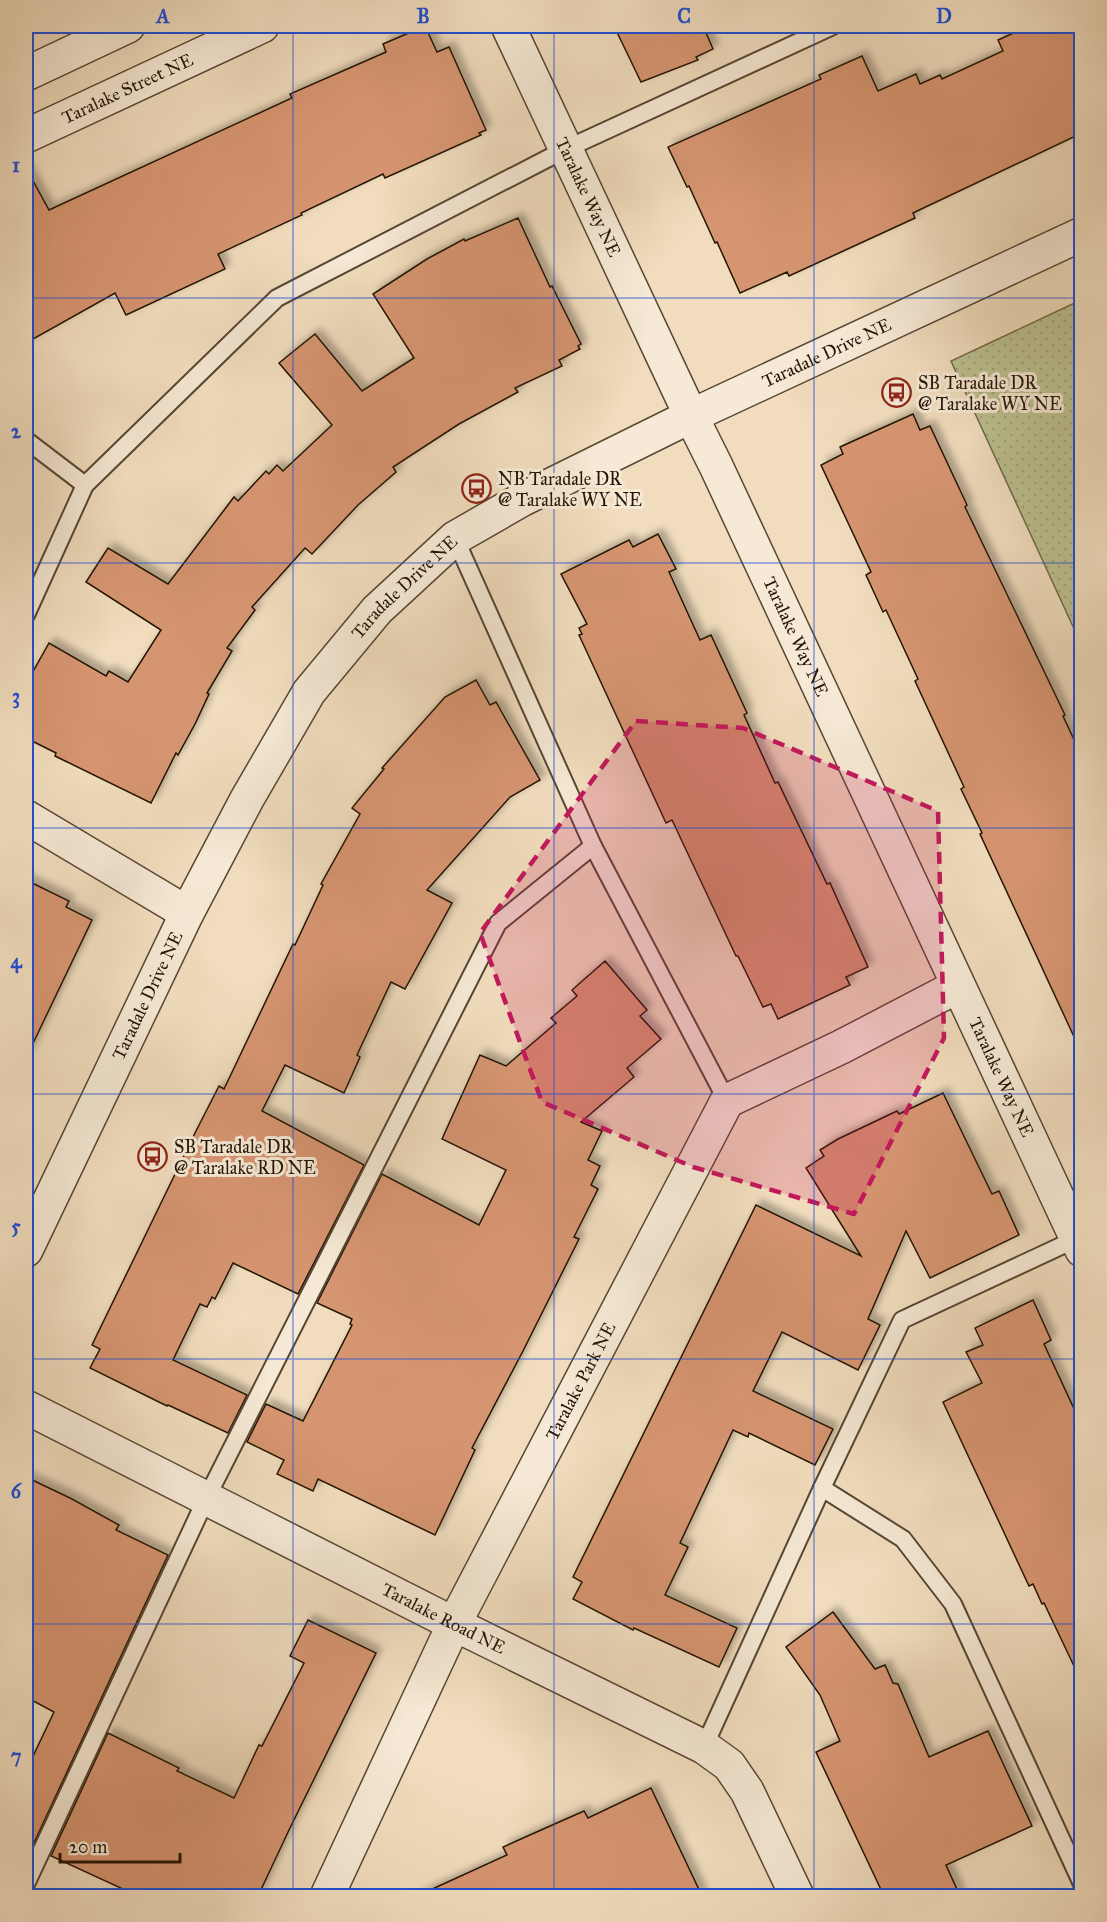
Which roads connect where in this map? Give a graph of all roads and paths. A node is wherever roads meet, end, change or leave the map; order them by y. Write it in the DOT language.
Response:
graph roads {
  1 [pos="128,26"];
  2 [pos="262,26"];
  3 [pos="508,26"];
  4 [pos="833,26"];
  5 [pos="26,74"];
  6 [pos="26,136"];
  7 [pos="566,149"];
  8 [pos="1082,234"];
  9 [pos="691,416"];
  10 [pos="26,440"];
  11 [pos="86,485"];
  12 [pos="455,538"];
  13 [pos="26,615"];
  14 [pos="26,817"];
  15 [pos="593,846"];
  16 [pos="187,913"];
  17 [pos="958,986"];
  18 [pos="727,1101"];
  19 [pos="1079,1244"];
  20 [pos="26,1250"];
  21 [pos="26,1407"];
  22 [pos="822,1488"];
  23 [pos="206,1499"];
  24 [pos="454,1624"];
  25 [pos="704,1747"];
  26 [pos="26,1884"];
  27 [pos="1082,1884"];
  28 [pos="327,1896"];
  29 [pos="797,1896"];
  1 -- 5 [label="street"];
  2 -- 6 [label="street, Taralake Street NE"];
  3 -- 7 [label="street, Taralake Way NE"];
  4 -- 7 [label="lane"];
  7 -- 9 [label="street, Taralake Way NE"];
  7 -- 11 [label="lane"];
  8 -- 9 [label="street, Taradale Drive NE"];
  9 -- 12 [label="street, Taradale Drive NE"];
  9 -- 17 [label="street, Taralake Way NE"];
  10 -- 11 [label="lane"];
  11 -- 13 [label="lane"];
  12 -- 15 [label="lane"];
  12 -- 16 [label="street, Taradale Drive NE"];
  14 -- 16 [label="street"];
  15 -- 18 [label="lane"];
  15 -- 23 [label="lane"];
  16 -- 20 [label="street, Taradale Drive NE"];
  17 -- 18 [label="street"];
  17 -- 19 [label="street, Taralake Way NE"];
  18 -- 24 [label="street, Taralake Park NE"];
  19 -- 22 [label="lane"];
  21 -- 23 [label="street, Taralake Road NE"];
  22 -- 25 [label="lane"];
  22 -- 27 [label="lane"];
  23 -- 24 [label="street, Taralake Road NE"];
  23 -- 26 [label="lane"];
  24 -- 25 [label="street, Taralake Road NE"];
  24 -- 28 [label="street, Taralake Park NE"];
  25 -- 29 [label="street, Taralake Road NE"];
}
